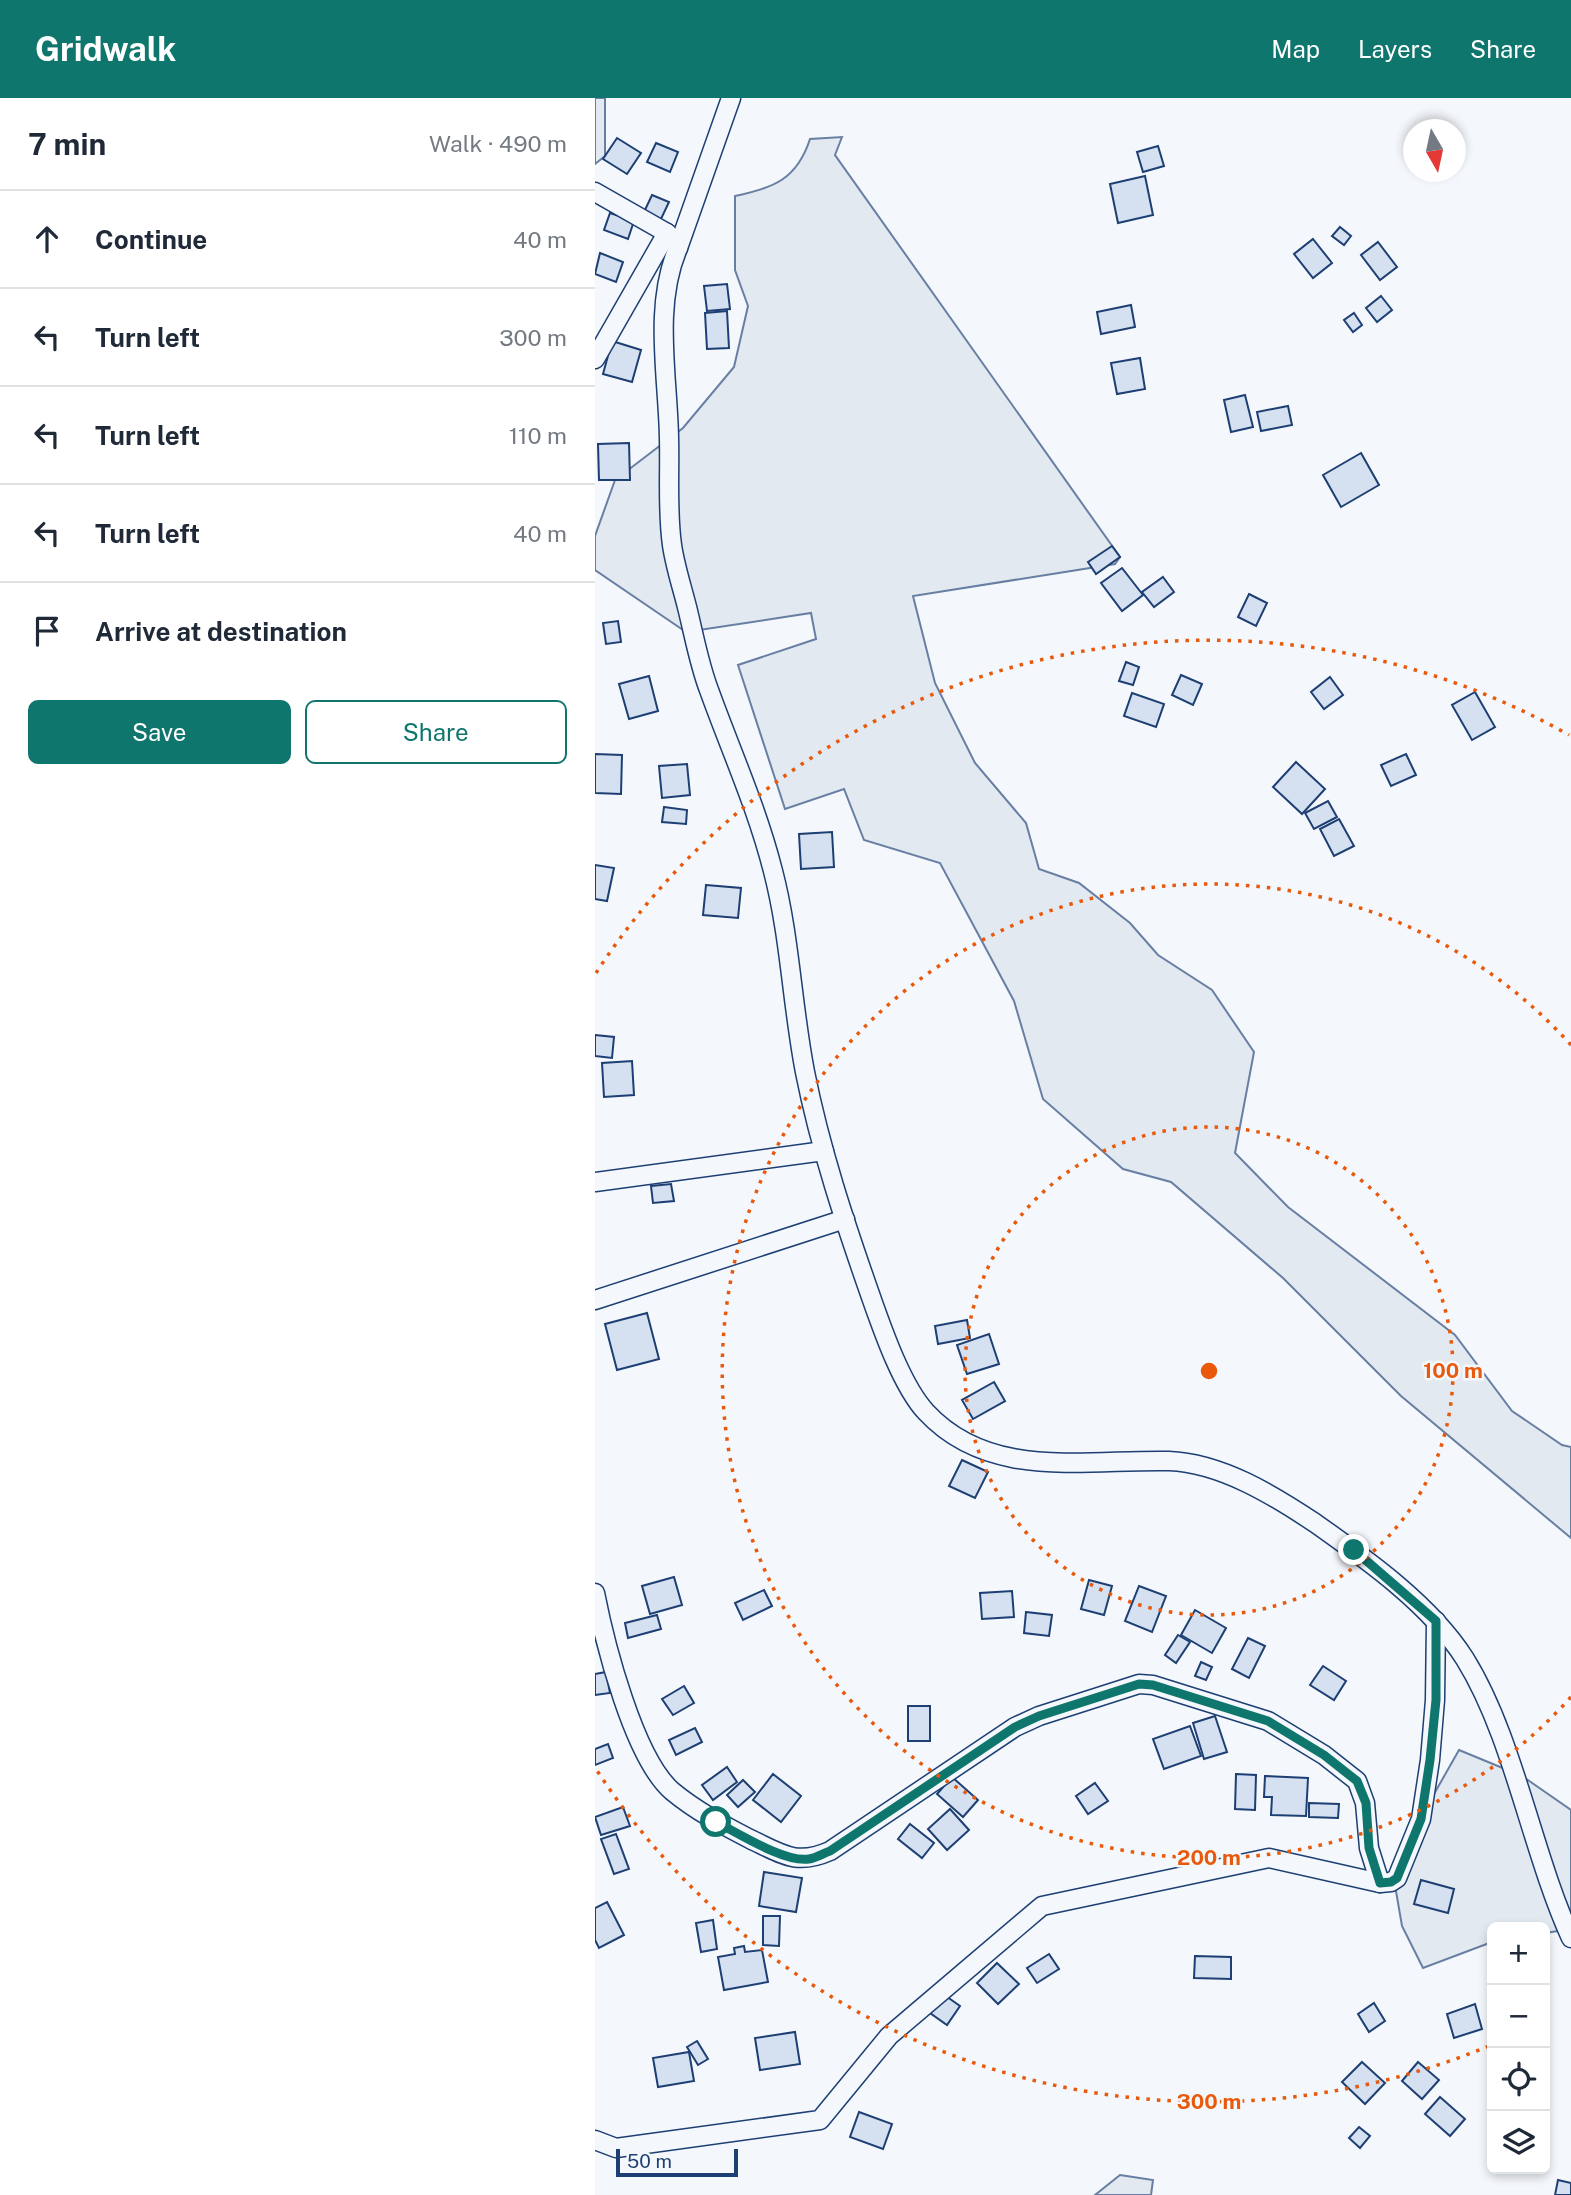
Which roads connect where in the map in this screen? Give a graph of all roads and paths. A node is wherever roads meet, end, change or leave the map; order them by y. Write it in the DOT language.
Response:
graph roads {
  1 [pos="731,98"];
  2 [pos="595,192"];
  3 [pos="673,240"];
  4 [pos="595,359"];
  5 [pos="824,1151"];
  6 [pos="595,1182"];
  7 [pos="845,1219"];
  8 [pos="595,1300"];
  9 [pos="595,1593"];
  10 [pos="1436,1621"];
  11 [pos="1380,1883"];
  12 [pos="1571,1938"];
  13 [pos="595,2140"];
  1 -- 3 [label="street"];
  2 -- 3 [label="street"];
  3 -- 4 [label="street"];
  3 -- 5 [label="street"];
  5 -- 6 [label="street"];
  5 -- 7 [label="street"];
  7 -- 8 [label="street"];
  7 -- 10 [label="street"];
  9 -- 11 [label="street"];
  10 -- 11 [label="street"];
  10 -- 12 [label="street"];
  11 -- 13 [label="street"];
}
